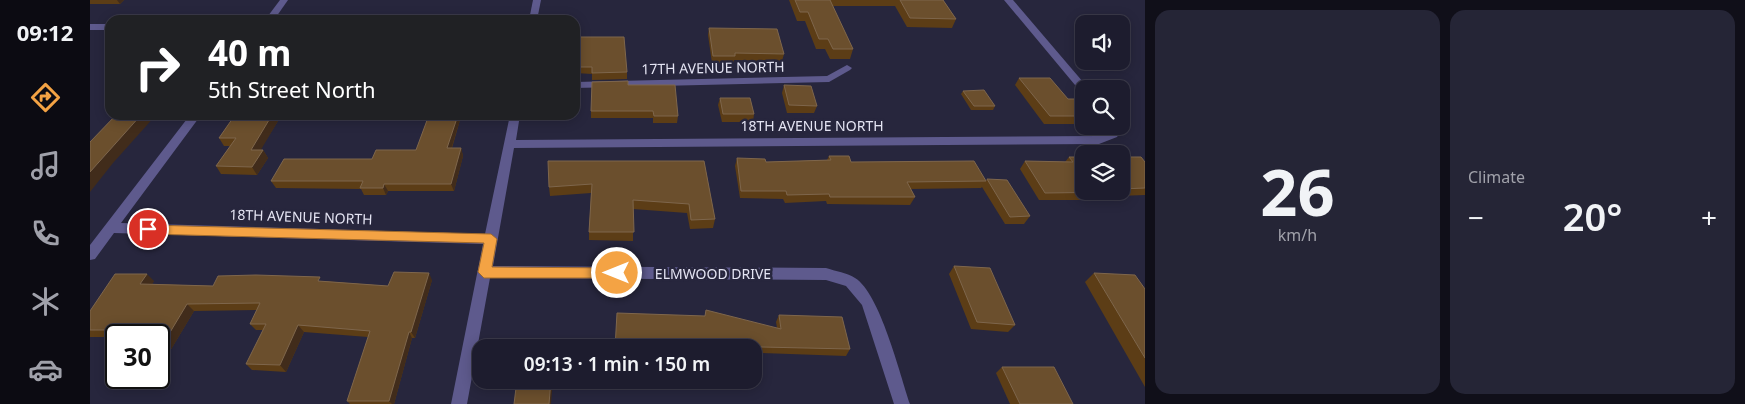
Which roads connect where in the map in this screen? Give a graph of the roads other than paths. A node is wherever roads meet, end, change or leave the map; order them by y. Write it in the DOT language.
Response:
graph roads {
  1 [pos="284,0"];
  2 [pos="537,0"];
  3 [pos="1008,0"];
  4 [pos="273,15"];
  5 [pos="534,15"];
  6 [pos="90,27"];
  7 [pos="105,27"];
  8 [pos="847,68"];
  9 [pos="1076,80"];
  10 [pos="580,85"];
  11 [pos="192,120"];
  12 [pos="514,120"];
  13 [pos="1106,135"];
  14 [pos="509,144"];
  15 [pos="110,228"];
  16 [pos="491,239"];
  17 [pos="90,255"];
  18 [pos="484,272"];
  19 [pos="459,404"];
  20 [pos="902,404"];
  1 -- 4 [label="street"];
  2 -- 5 [label="street"];
  3 -- 9 [label="street"];
  6 -- 7 [label="street"];
  8 -- 10 [label="street, 17TH AVENUE NORTH"];
  11 -- 15 [label="street"];
  12 -- 14 [label="street"];
  13 -- 14 [label="street, 18TH AVENUE NORTH"];
  14 -- 16 [label="street"];
  15 -- 16 [label="street, 18TH AVENUE NORTH"];
  15 -- 17 [label="street"];
  16 -- 18 [label="street"];
  18 -- 19 [label="street"];
  18 -- 20 [label="street, ELMWOOD DRIVE"];
}
